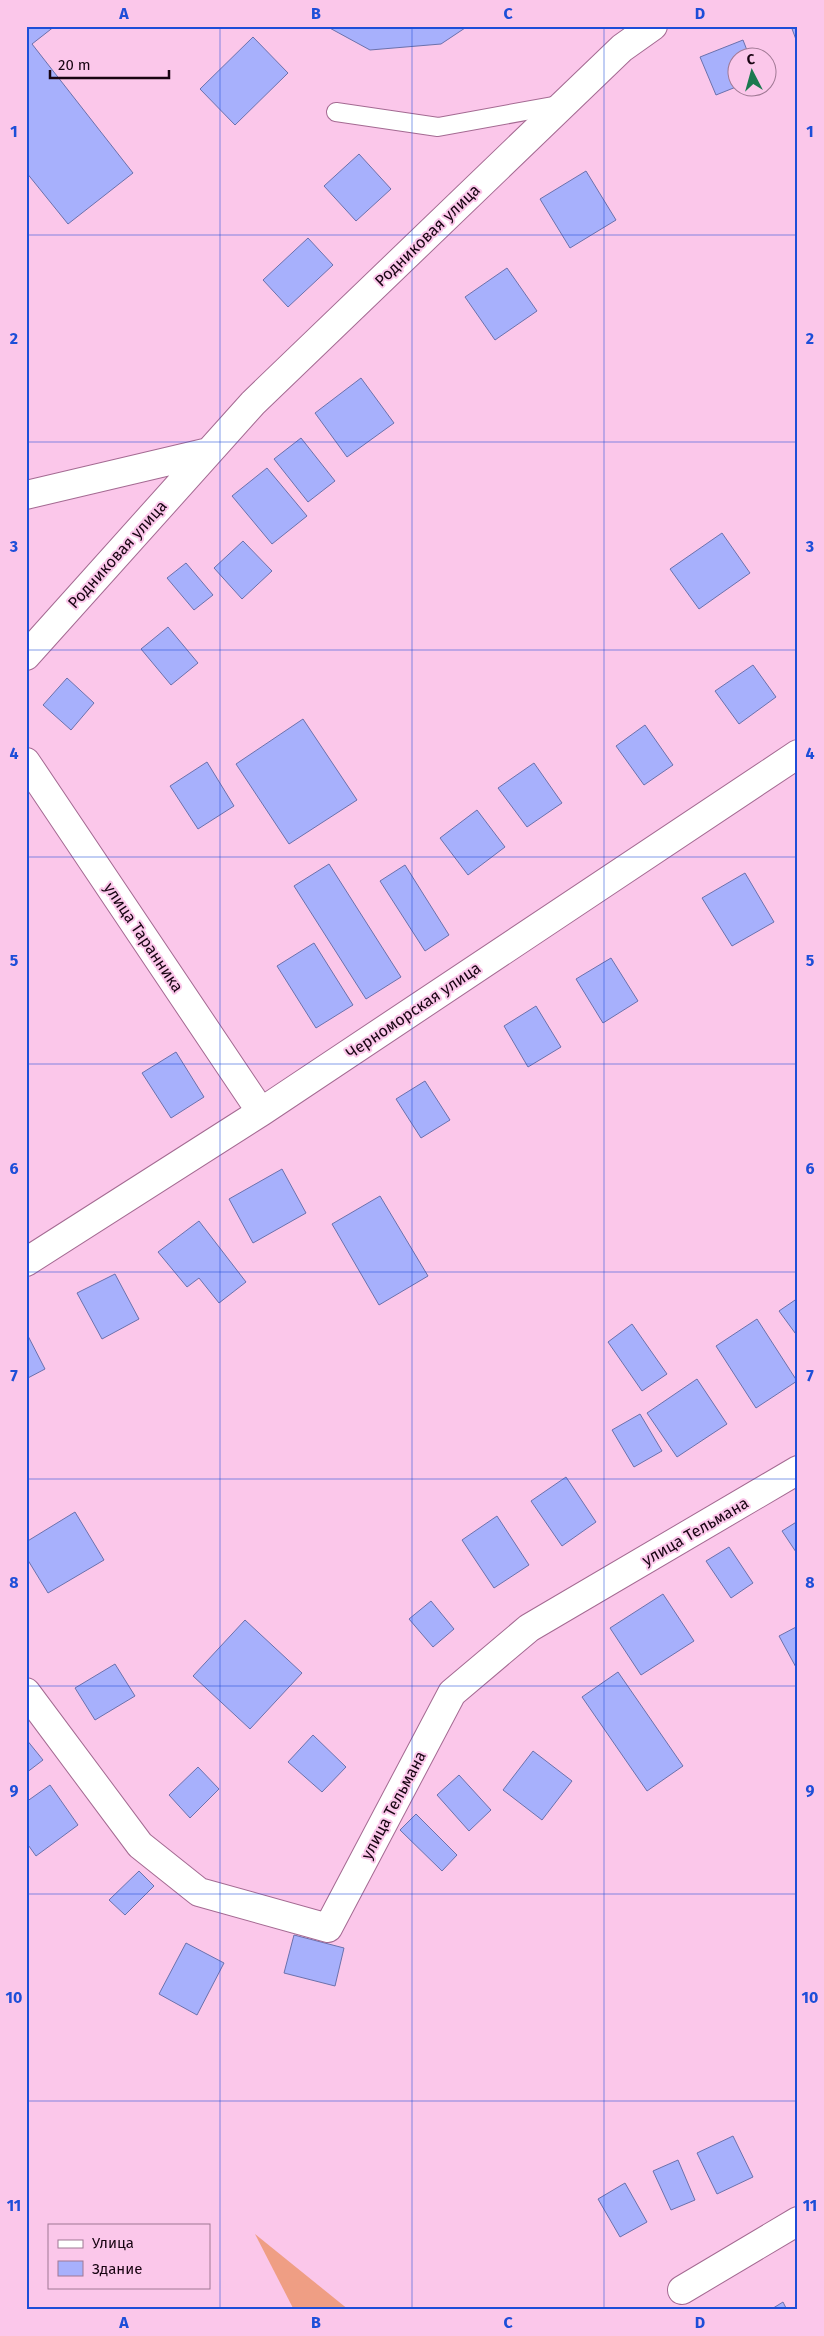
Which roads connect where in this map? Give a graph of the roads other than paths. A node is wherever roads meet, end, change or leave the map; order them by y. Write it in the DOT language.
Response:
graph roads {
  1 [pos="653,26"];
  2 [pos="564,103"];
  3 [pos="336,112"];
  4 [pos="208,452"];
  5 [pos="26,495"];
  6 [pos="26,656"];
  7 [pos="798,754"];
  8 [pos="26,762"];
  9 [pos="261,1112"];
  10 [pos="26,1262"];
  11 [pos="798,1470"];
  12 [pos="26,1692"];
  13 [pos="798,2222"];
  14 [pos="682,2290"];
  1 -- 2 [label="street, Родниковая улица"];
  2 -- 3 [label="lane"];
  2 -- 4 [label="street, Родниковая улица"];
  4 -- 5 [label="street"];
  4 -- 6 [label="street, Родниковая улица"];
  7 -- 9 [label="street, Черноморская улица"];
  8 -- 9 [label="street, улица Таранника"];
  9 -- 10 [label="street, Черноморская улица"];
  11 -- 12 [label="street, улица Тельмана"];
  13 -- 14 [label="street"];
}
